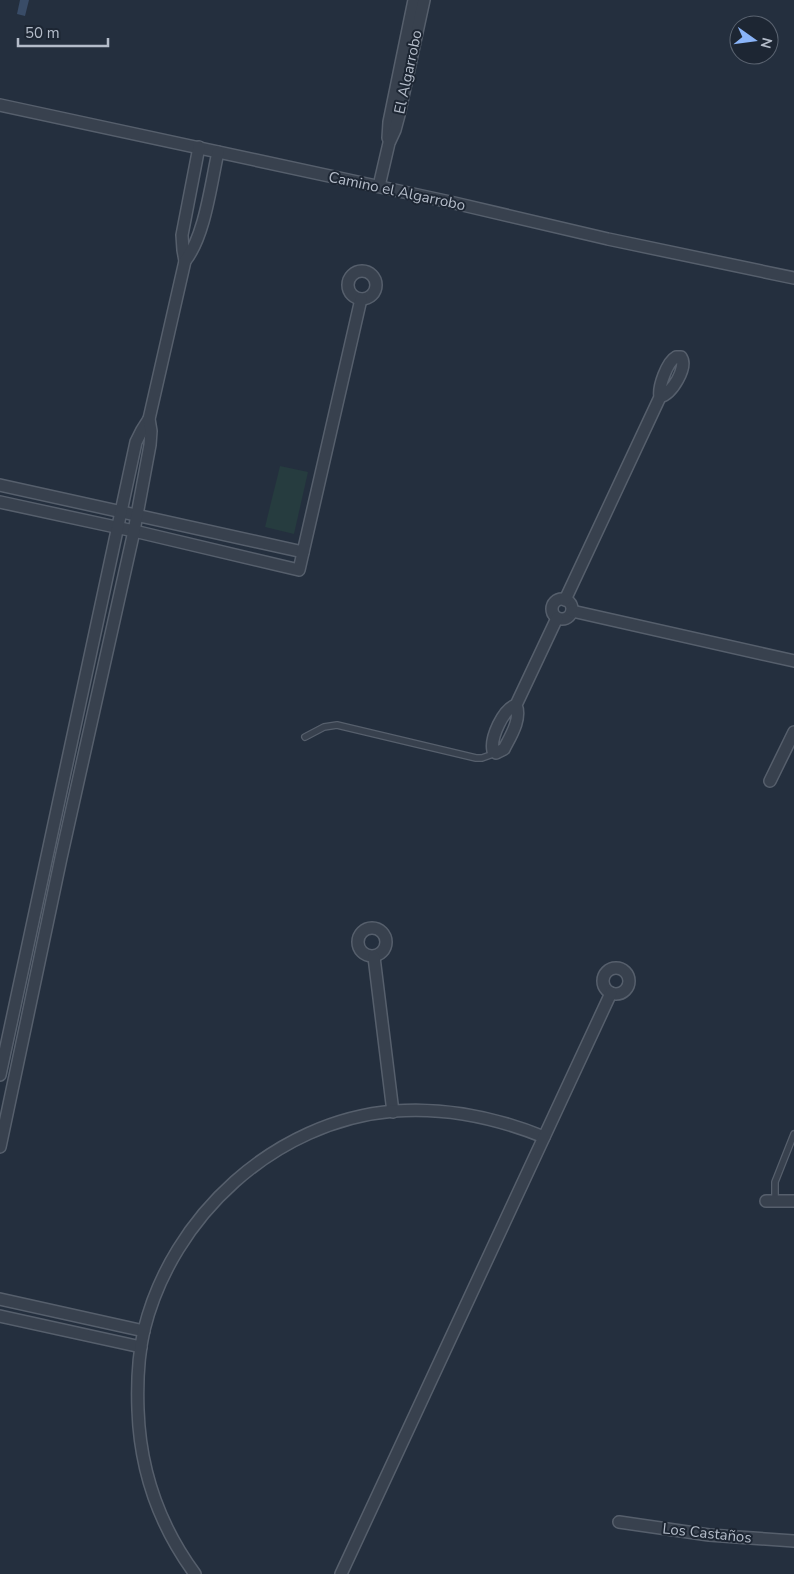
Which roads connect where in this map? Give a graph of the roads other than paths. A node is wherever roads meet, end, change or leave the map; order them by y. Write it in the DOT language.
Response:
graph roads {
  1 [pos="414,0"];
  2 [pos="424,0"];
  3 [pos="0,105"];
  4 [pos="389,143"];
  5 [pos="199,147"];
  6 [pos="218,152"];
  7 [pos="379,186"];
  8 [pos="185,261"];
  9 [pos="794,278"];
  10 [pos="361,299"];
  11 [pos="660,397"];
  12 [pos="150,418"];
  13 [pos="0,485"];
  14 [pos="0,502"];
  15 [pos="121,512"];
  16 [pos="138,515"];
  17 [pos="118,528"];
  18 [pos="134,531"];
  19 [pos="303,552"];
  20 [pos="566,600"];
  21 [pos="572,611"];
  22 [pos="557,618"];
  23 [pos="794,661"];
  24 [pos="794,732"];
  25 [pos="305,737"];
  26 [pos="496,753"];
  27 [pos="770,781"];
  28 [pos="374,957"];
  29 [pos="611,993"];
  30 [pos="0,1075"];
  31 [pos="393,1112"];
  32 [pos="794,1134"];
  33 [pos="544,1137"];
  34 [pos="0,1147"];
  35 [pos="771,1201"];
  36 [pos="794,1201"];
  37 [pos="0,1299"];
  38 [pos="0,1316"];
  39 [pos="144,1331"];
  40 [pos="141,1347"];
  41 [pos="619,1522"];
  42 [pos="794,1541"];
  43 [pos="195,1574"];
  44 [pos="341,1574"];
  1 -- 4 [label="street, El Algarrobo"];
  2 -- 4 [label="street, El Algarrobo"];
  3 -- 5 [label="street, Camino el Algarrobo"];
  4 -- 7 [label="street, El Algarrobo"];
  5 -- 6 [label="street, Camino el Algarrobo"];
  5 -- 8 [label="street"];
  6 -- 7 [label="street, Camino el Algarrobo"];
  6 -- 8 [label="street"];
  7 -- 9 [label="street, Camino el Algarrobo"];
  8 -- 12 [label="street"];
  10 -- 19 [label="street"];
  11 -- 20 [label="street"];
  12 -- 15 [label="street"];
  12 -- 16 [label="street"];
  13 -- 15 [label="street"];
  14 -- 17 [label="street"];
  15 -- 16 [label="street"];
  15 -- 17 [label="street"];
  16 -- 18 [label="street"];
  16 -- 19 [label="street"];
  17 -- 18 [label="street"];
  17 -- 30 [label="street"];
  18 -- 19 [label="street"];
  18 -- 34 [label="street"];
  20 -- 21 [label="street"];
  20 -- 22 [label="street"];
  21 -- 22 [label="street"];
  21 -- 23 [label="street"];
  22 -- 26 [label="street"];
  24 -- 27 [label="street"];
  25 -- 26 [label="lane"];
  28 -- 31 [label="street"];
  29 -- 33 [label="street"];
  31 -- 33 [label="street"];
  31 -- 39 [label="street"];
  32 -- 35 [label="lane"];
  33 -- 44 [label="street"];
  35 -- 36 [label="street"];
  37 -- 39 [label="street"];
  38 -- 40 [label="street"];
  39 -- 40 [label="street"];
  40 -- 43 [label="street"];
  41 -- 42 [label="street, Los Castaños"];
}
